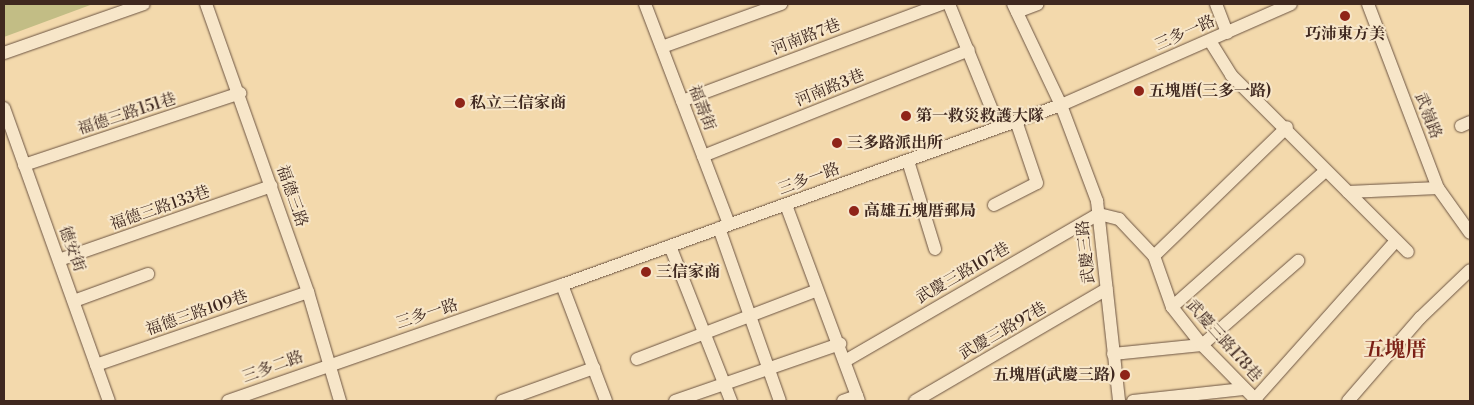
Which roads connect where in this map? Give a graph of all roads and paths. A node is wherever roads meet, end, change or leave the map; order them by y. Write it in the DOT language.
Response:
graph roads {
  1 [pos="144,4"];
  2 [pos="206,4"];
  3 [pos="645,4"];
  4 [pos="781,4"];
  5 [pos="942,4"];
  6 [pos="949,4"];
  7 [pos="1038,4"];
  8 [pos="1216,4"];
  9 [pos="1291,4"];
  10 [pos="1368,4"];
  11 [pos="1015,8"];
  12 [pos="1227,33"];
  13 [pos="1210,41"];
  14 [pos="662,47"];
  15 [pos="969,50"];
  16 [pos="4,53"];
  17 [pos="240,93"];
  18 [pos="682,101"];
  19 [pos="1061,105"];
  20 [pos="4,108"];
  21 [pos="1016,121"];
  22 [pos="999,127"];
  23 [pos="1286,127"];
  24 [pos="703,156"];
  25 [pos="908,161"];
  26 [pos="24,165"];
  27 [pos="1325,171"];
  28 [pos="271,186"];
  29 [pos="1438,188"];
  30 [pos="1348,192"];
  31 [pos="786,205"];
  32 [pos="994,205"];
  33 [pos="1098,214"];
  34 [pos="1468,224"];
  35 [pos="724,226"];
  36 [pos="1396,241"];
  37 [pos="670,246"];
  38 [pos="935,250"];
  39 [pos="1408,252"];
  40 [pos="1154,256"];
  41 [pos="59,260"];
  42 [pos="1298,261"];
  43 [pos="1470,270"];
  44 [pos="148,274"];
  45 [pos="562,286"];
  46 [pos="1107,289"];
  47 [pos="815,291"];
  48 [pos="308,292"];
  49 [pos="74,301"];
  50 [pos="1172,307"];
  51 [pos="749,316"];
  52 [pos="705,336"];
  53 [pos="840,344"];
  54 [pos="1202,345"];
  55 [pos="1114,354"];
  56 [pos="638,359"];
  57 [pos="845,361"];
  58 [pos="329,364"];
  59 [pos="96,365"];
  60 [pos="594,368"];
  61 [pos="770,371"];
  62 [pos="726,384"];
  63 [pos="1243,389"];
  64 [pos="858,399"];
  65 [pos="502,400"];
  66 [pos="1256,400"];
  67 [pos="109,401"];
  68 [pos="228,401"];
  69 [pos="340,401"];
  70 [pos="606,401"];
  71 [pos="675,401"];
  72 [pos="732,401"];
  73 [pos="780,401"];
  74 [pos="844,401"];
  75 [pos="915,401"];
  76 [pos="1119,401"];
  77 [pos="1133,401"];
  78 [pos="1348,401"];
  1 -- 16 [label="street"];
  2 -- 17 [label="street, 福德三路"];
  3 -- 14 [label="street, 福壽街"];
  4 -- 14 [label="street"];
  5 -- 18 [label="street, 河南路7巷"];
  6 -- 15 [label="street"];
  7 -- 11 [label="street"];
  8 -- 12 [label="street"];
  9 -- 12 [label="street, 三多一路"];
  10 -- 29 [label="street, 武嶺路"];
  11 -- 19 [label="street, 武慶三路"];
  12 -- 13 [label="street, 三多一路"];
  13 -- 19 [label="street, 三多一路"];
  13 -- 23 [label="street"];
  14 -- 18 [label="street, 福壽街"];
  15 -- 22 [label="street"];
  15 -- 24 [label="street, 河南路3巷"];
  17 -- 26 [label="street, 福德三路151巷"];
  17 -- 28 [label="street, 福德三路"];
  18 -- 24 [label="street, 福壽街"];
  19 -- 21 [label="street, 三多一路"];
  19 -- 33 [label="street, 武慶三路"];
  20 -- 26 [label="street, 德安街"];
  21 -- 22 [label="street, 三多一路"];
  21 -- 32 [label="street"];
  22 -- 25 [label="street, 三多一路"];
  23 -- 27 [label="street"];
  23 -- 40 [label="street"];
  24 -- 35 [label="street, 福壽街"];
  25 -- 31 [label="street, 三多一路"];
  25 -- 38 [label="street"];
  26 -- 41 [label="street, 德安街"];
  27 -- 30 [label="street"];
  27 -- 50 [label="street"];
  28 -- 41 [label="street, 福德三路133巷"];
  28 -- 48 [label="street, 福德三路"];
  29 -- 30 [label="street"];
  29 -- 34 [label="street, 武嶺路"];
  30 -- 36 [label="street"];
  31 -- 35 [label="street, 三多一路"];
  31 -- 47 [label="street"];
  33 -- 40 [label="street, 武慶三路178巷"];
  33 -- 46 [label="street, 武慶三路"];
  33 -- 57 [label="street, 武慶三路107巷"];
  35 -- 37 [label="street, 三多一路"];
  35 -- 51 [label="street, 福壽街"];
  36 -- 39 [label="street"];
  36 -- 66 [label="street"];
  37 -- 45 [label="street, 三多一路"];
  37 -- 52 [label="street"];
  40 -- 50 [label="street, 武慶三路178巷"];
  41 -- 49 [label="street, 德安街"];
  42 -- 54 [label="street"];
  43 -- 78 [label="street"];
  44 -- 49 [label="street"];
  45 -- 58 [label="street, 三多一路"];
  45 -- 60 [label="street"];
  46 -- 55 [label="street, 武慶三路"];
  46 -- 75 [label="street, 武慶三路97巷"];
  47 -- 51 [label="street"];
  47 -- 53 [label="street"];
  48 -- 58 [label="street, 福德三路"];
  48 -- 59 [label="street, 福德三路109巷"];
  49 -- 59 [label="street, 德安街"];
  50 -- 54 [label="street, 武慶三路178巷"];
  51 -- 52 [label="street"];
  51 -- 61 [label="street, 福壽街"];
  52 -- 56 [label="street"];
  52 -- 62 [label="street"];
  53 -- 57 [label="street"];
  53 -- 61 [label="street"];
  54 -- 55 [label="street"];
  54 -- 63 [label="street, 武慶三路178巷"];
  55 -- 76 [label="street, 武慶三路"];
  57 -- 64 [label="street"];
  58 -- 68 [label="street, 三多二路"];
  58 -- 69 [label="street, 福德三路"];
  59 -- 67 [label="street, 德安街"];
  60 -- 65 [label="street"];
  60 -- 70 [label="street"];
  61 -- 62 [label="street"];
  61 -- 73 [label="street, 福壽街"];
  62 -- 71 [label="street"];
  62 -- 72 [label="street"];
  63 -- 66 [label="street, 武慶三路178巷"];
  63 -- 77 [label="street"];
  64 -- 74 [label="street"];
}
